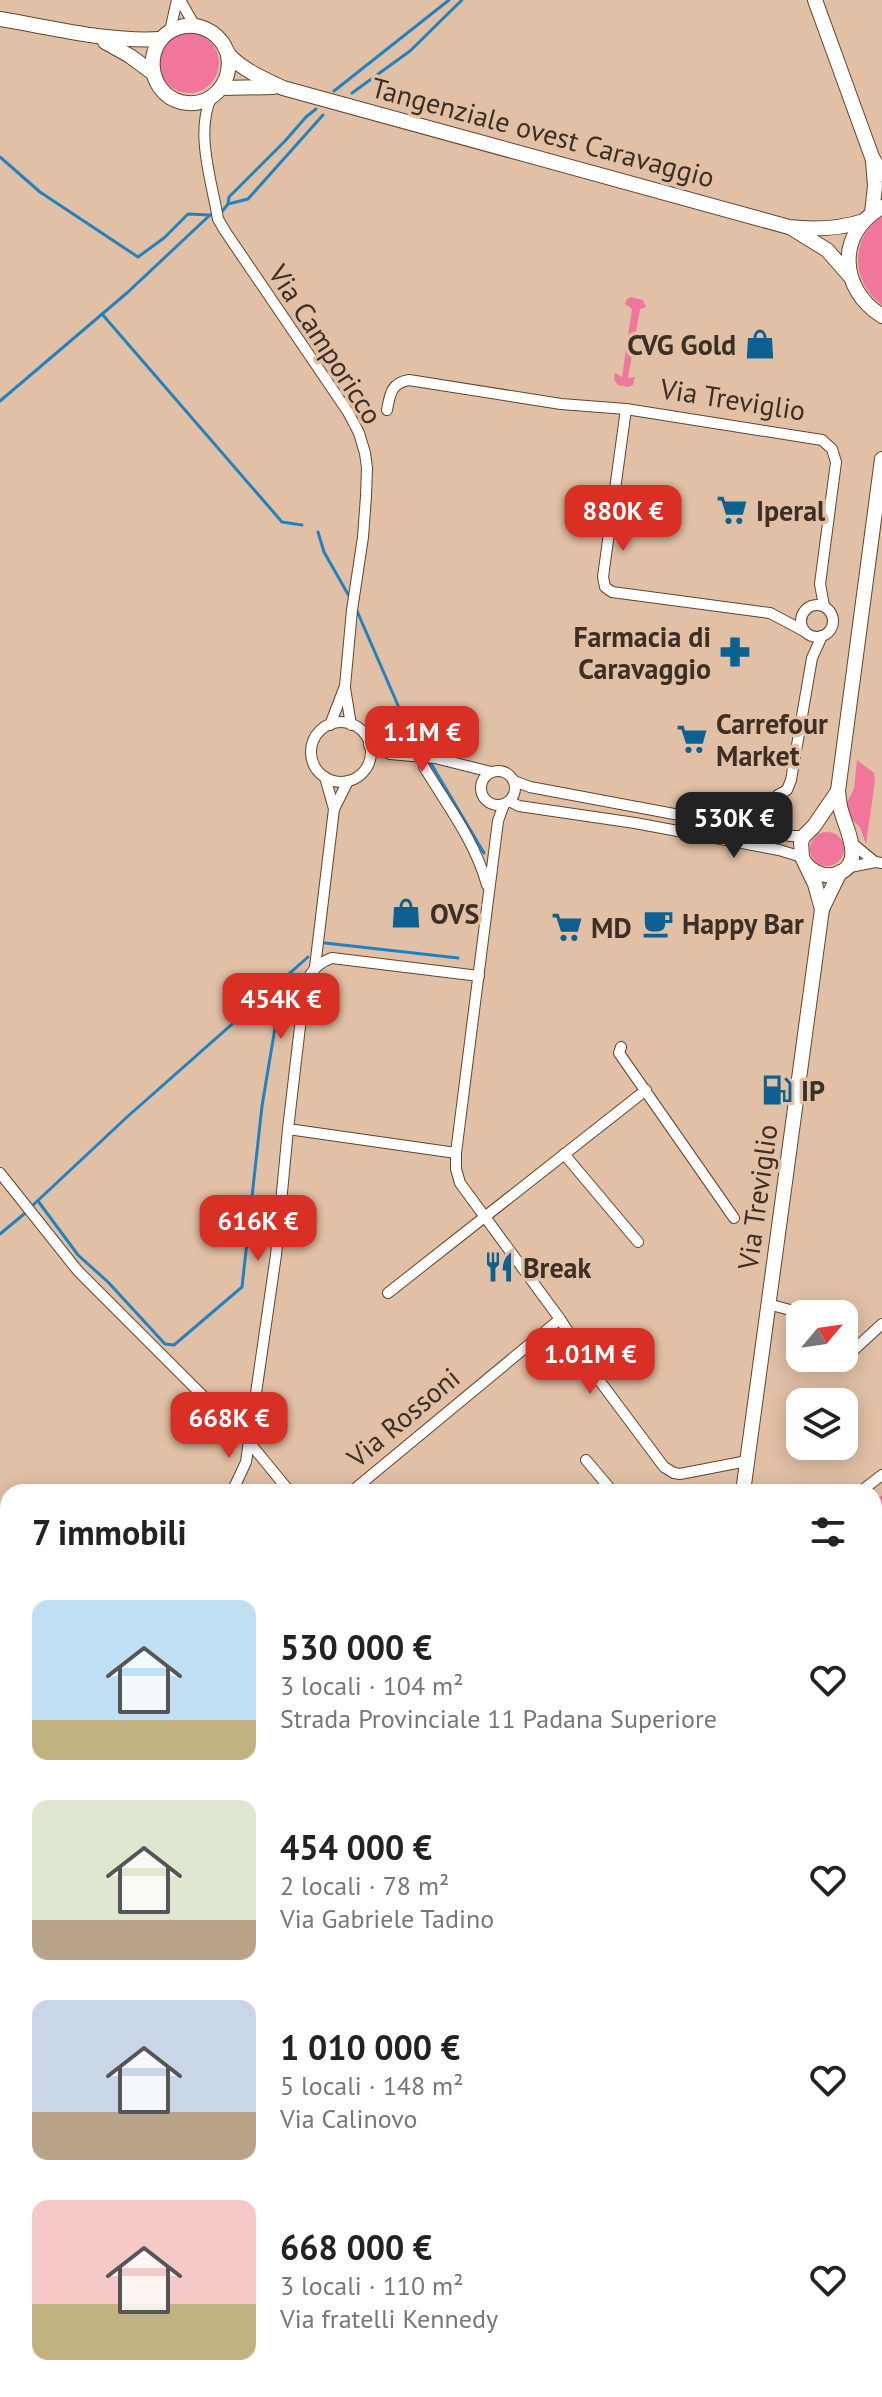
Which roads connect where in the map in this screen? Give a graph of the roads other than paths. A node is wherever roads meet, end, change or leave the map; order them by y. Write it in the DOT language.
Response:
graph roads {
  1 [pos="178,0"];
  2 [pos="815,0"];
  3 [pos="0,19"];
  4 [pos="195,26"];
  5 [pos="166,35"];
  6 [pos="93,37"];
  7 [pos="228,55"];
  8 [pos="153,73"];
  9 [pos="283,88"];
  10 [pos="216,93"];
  11 [pos="183,102"];
  12 [pos="203,133"];
  13 [pos="872,157"];
  14 [pos="882,174"];
  15 [pos="873,214"];
  16 [pos="789,227"];
  17 [pos="851,277"];
  18 [pos="882,316"];
  19 [pos="626,409"];
  20 [pos="387,410"];
  21 [pos="882,459"];
  22 [pos="820,584"];
  23 [pos="824,606"];
  24 [pos="806,608"];
  25 [pos="781,619"];
  26 [pos="806,632"];
  27 [pos="822,636"];
  28 [pos="812,658"];
  29 [pos="345,686"];
  30 [pos="330,725"];
  31 [pos="351,725"];
  32 [pos="369,745"];
  33 [pos="390,754"];
  34 [pos="369,762"];
  35 [pos="458,762"];
  36 [pos="424,767"];
  37 [pos="491,772"];
  38 [pos="325,777"];
  39 [pos="348,781"];
  40 [pos="514,781"];
  41 [pos="482,784"];
  42 [pos="838,791"];
  43 [pos="490,803"];
  44 [pos="507,803"];
  45 [pos="637,807"];
  46 [pos="334,809"];
  47 [pos="498,821"];
  48 [pos="635,823"];
  49 [pos="809,831"];
  50 [pos="773,833"];
  51 [pos="852,841"];
  52 [pos="803,860"];
  53 [pos="878,863"];
  54 [pos="843,870"];
  55 [pos="489,890"];
  56 [pos="822,909"];
  57 [pos="315,967"];
  58 [pos="479,976"];
  59 [pos="621,1047"];
  60 [pos="646,1090"];
  61 [pos="288,1129"];
  62 [pos="456,1153"];
  63 [pos="564,1154"];
  64 [pos="0,1173"];
  65 [pos="734,1218"];
  66 [pos="485,1219"];
  67 [pos="638,1242"];
  68 [pos="388,1293"];
  69 [pos="768,1304"];
  70 [pos="786,1309"];
  71 [pos="560,1319"];
  72 [pos="882,1324"];
  73 [pos="858,1346"];
  74 [pos="249,1442"];
  75 [pos="586,1460"];
  76 [pos="747,1461"];
  77 [pos="236,1484"];
  78 [pos="283,1484"];
  79 [pos="361,1484"];
  80 [pos="606,1484"];
  81 [pos="744,1484"];
  1 -- 4 [label="street"];
  1 -- 5 [label="street"];
  2 -- 13 [label="main road"];
  3 -- 6 [label="main road"];
  4 -- 5 [label="main road"];
  4 -- 7 [label="main road, Tangenziale ovest Caravaggio"];
  5 -- 6 [label="main road"];
  5 -- 8 [label="main road"];
  6 -- 8 [label="main road"];
  7 -- 9 [label="main road, Tangenziale ovest Caravaggio"];
  7 -- 10 [label="main road"];
  8 -- 11 [label="main road"];
  9 -- 10 [label="main road, Tangenziale ovest Caravaggio"];
  9 -- 16 [label="main road, Tangenziale ovest Caravaggio"];
  10 -- 11 [label="main road, Tangenziale ovest Caravaggio"];
  10 -- 12 [label="street, Via Camporicco"];
  11 -- 12 [label="street, Via Camporicco"];
  12 -- 29 [label="street, Via Camporicco"];
  13 -- 14 [label="main road"];
  13 -- 15 [label="main road"];
  15 -- 16 [label="main road, Tangenziale ovest Caravaggio"];
  15 -- 17 [label="main road"];
  16 -- 17 [label="main road, Tangenziale ovest Caravaggio"];
  17 -- 18 [label="main road, Tangenziale ovest Caravaggio"];
  19 -- 20 [label="street, Via Treviglio"];
  19 -- 22 [label="street, Via Treviglio"];
  19 -- 25 [label="street"];
  21 -- 42 [label="main road"];
  22 -- 23 [label="street"];
  22 -- 24 [label="street"];
  23 -- 24 [label="street"];
  23 -- 27 [label="street"];
  24 -- 25 [label="street"];
  24 -- 26 [label="street"];
  25 -- 26 [label="street"];
  26 -- 27 [label="street"];
  26 -- 28 [label="street"];
  27 -- 28 [label="street"];
  28 -- 50 [label="street"];
  29 -- 30 [label="street, Via Camporicco"];
  29 -- 31 [label="street, Via Camporicco"];
  30 -- 31 [label="street"];
  30 -- 38 [label="street"];
  31 -- 32 [label="street"];
  32 -- 33 [label="street"];
  32 -- 34 [label="street"];
  33 -- 34 [label="street"];
  33 -- 35 [label="street"];
  34 -- 39 [label="street"];
  35 -- 37 [label="street"];
  35 -- 41 [label="street"];
  36 -- 55 [label="street"];
  37 -- 40 [label="street"];
  37 -- 41 [label="street"];
  38 -- 39 [label="street"];
  38 -- 46 [label="street"];
  39 -- 46 [label="street"];
  40 -- 44 [label="street"];
  40 -- 45 [label="street"];
  41 -- 43 [label="street"];
  42 -- 49 [label="main road"];
  42 -- 51 [label="main road"];
  43 -- 44 [label="street"];
  43 -- 47 [label="street"];
  44 -- 47 [label="street"];
  44 -- 48 [label="street"];
  45 -- 48 [label="street"];
  45 -- 50 [label="street"];
  46 -- 57 [label="street"];
  47 -- 55 [label="street"];
  48 -- 52 [label="street"];
  49 -- 50 [label="street"];
  49 -- 51 [label="main road"];
  49 -- 52 [label="main road"];
  51 -- 53 [label="street"];
  51 -- 54 [label="main road"];
  52 -- 54 [label="main road"];
  52 -- 56 [label="main road"];
  53 -- 54 [label="street"];
  54 -- 56 [label="main road"];
  55 -- 58 [label="street"];
  56 -- 69 [label="main road, Via Treviglio"];
  57 -- 58 [label="street"];
  57 -- 61 [label="street"];
  58 -- 62 [label="street"];
  59 -- 60 [label="street"];
  60 -- 63 [label="street"];
  60 -- 65 [label="street"];
  61 -- 62 [label="street"];
  61 -- 74 [label="street"];
  62 -- 66 [label="street"];
  63 -- 66 [label="street"];
  63 -- 67 [label="street"];
  64 -- 74 [label="street"];
  66 -- 68 [label="street"];
  66 -- 71 [label="street"];
  69 -- 70 [label="street"];
  69 -- 76 [label="main road, Via Treviglio"];
  71 -- 76 [label="street"];
  71 -- 79 [label="street, Via Rossoni"];
  72 -- 73 [label="street"];
  74 -- 77 [label="street"];
  74 -- 78 [label="street"];
  75 -- 80 [label="street"];
  76 -- 81 [label="main road, Via Treviglio"];
}
